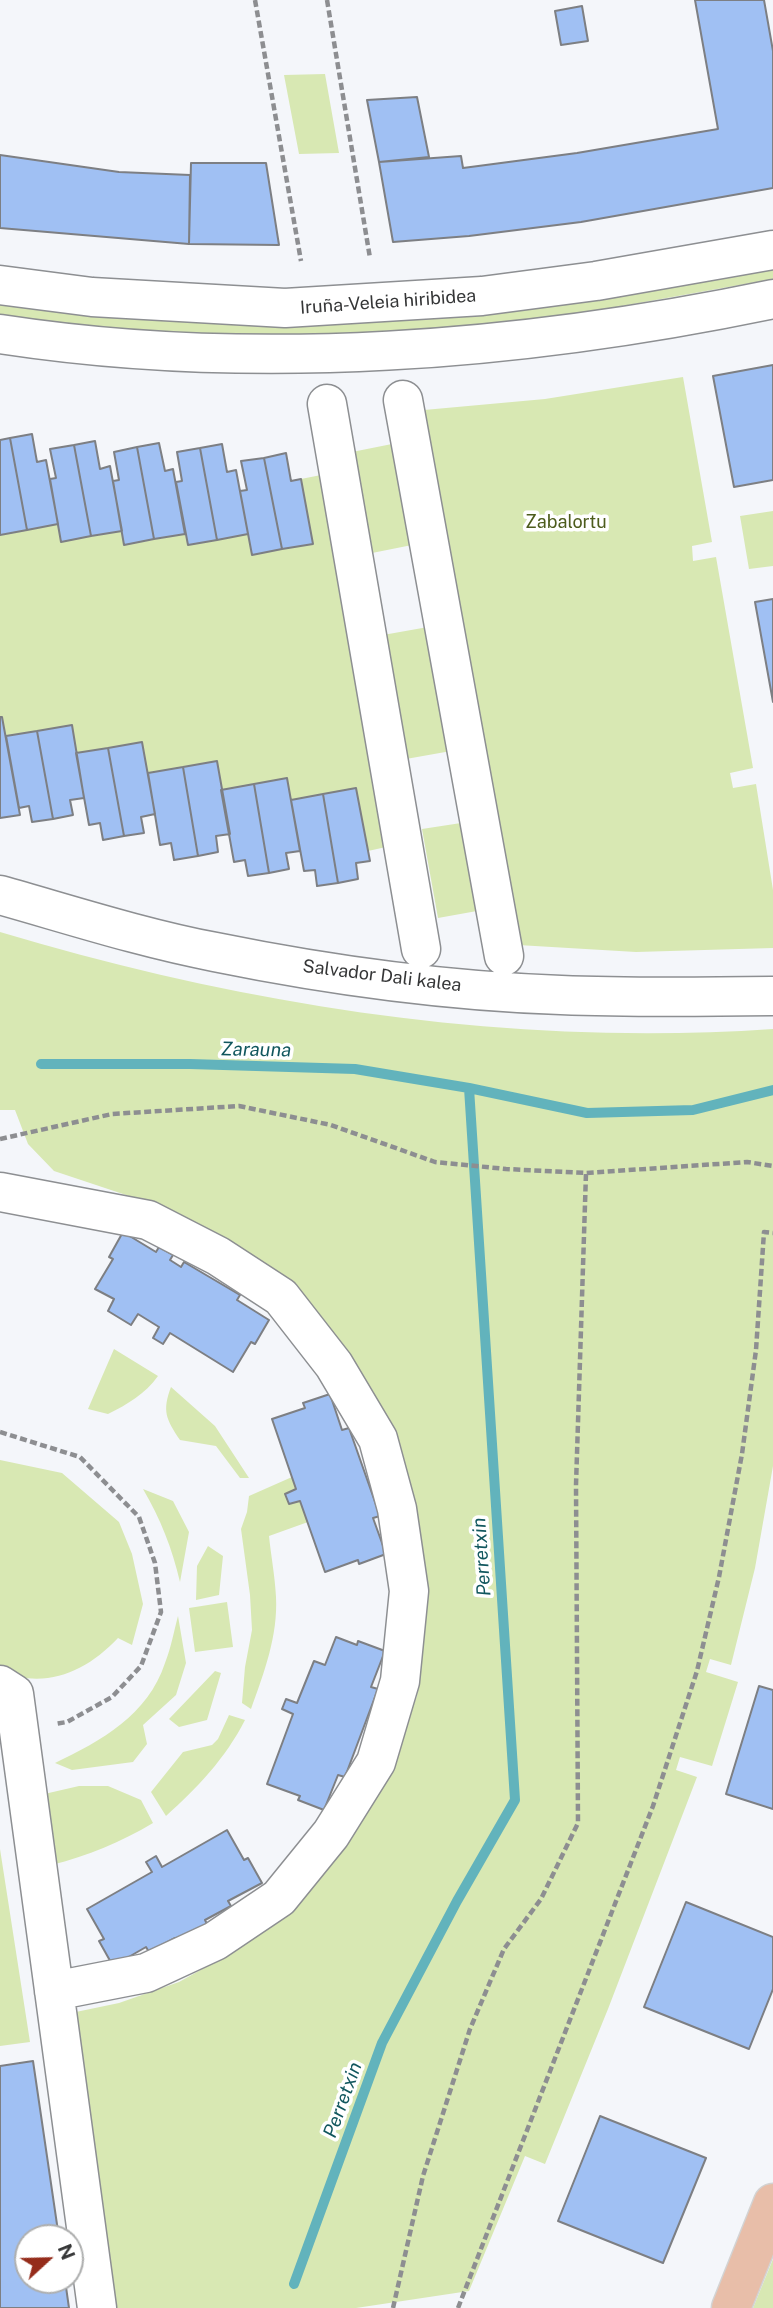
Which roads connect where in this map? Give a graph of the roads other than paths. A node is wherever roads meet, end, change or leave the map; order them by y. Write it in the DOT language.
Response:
graph roads {
  1 [pos="773,250"];
  2 [pos="0,285"];
  3 [pos="773,299"];
  4 [pos="0,334"];
  5 [pos="402,400"];
  6 [pos="327,404"];
  7 [pos="0,895"];
  8 [pos="421,949"];
  9 [pos="504,956"];
  10 [pos="773,996"];
  11 [pos="0,1192"];
  12 [pos="0,1685"];
  13 [pos="54,1991"];
  14 [pos="773,2203"];
  15 [pos="97,2308"];
  16 [pos="731,2308"];
  1 -- 2 [label="street, Iruña-Veleia hiribidea"];
  3 -- 4 [label="street"];
  5 -- 9 [label="street"];
  6 -- 8 [label="street"];
  7 -- 10 [label="street, Salvador Dali kalea"];
  11 -- 13 [label="street"];
  12 -- 13 [label="street"];
  13 -- 15 [label="street"];
  14 -- 16 [label="main road"];
}
